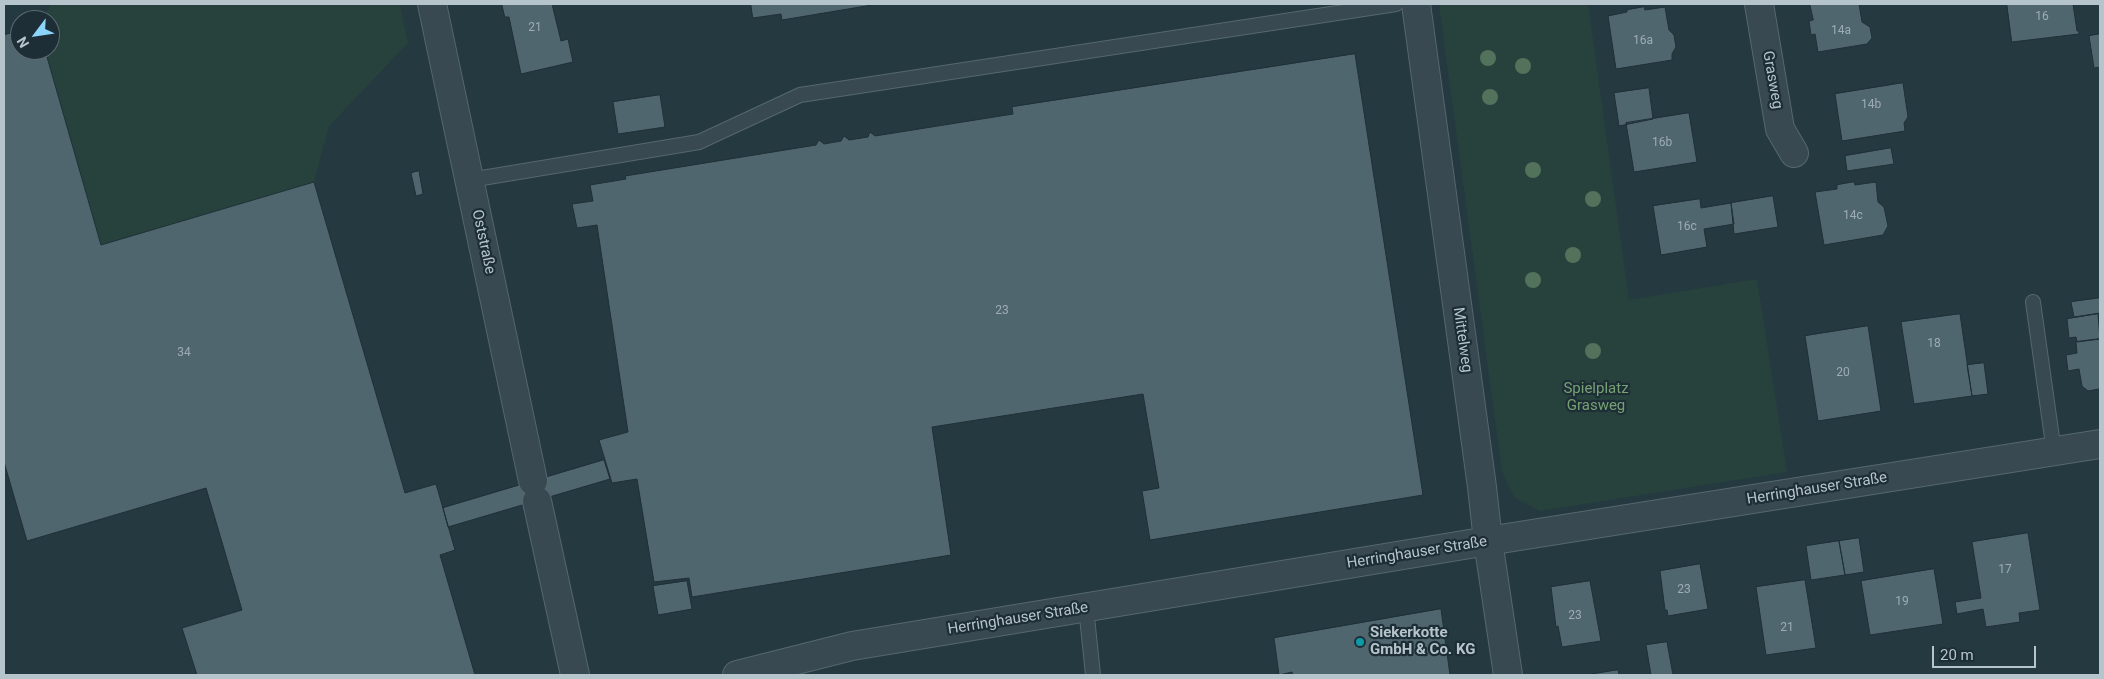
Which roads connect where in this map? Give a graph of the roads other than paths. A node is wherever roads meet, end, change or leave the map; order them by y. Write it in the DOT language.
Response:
graph roads {
  1 [pos="432,4"];
  2 [pos="1396,4"];
  3 [pos="1416,4"];
  4 [pos="1759,4"];
  5 [pos="1794,153"];
  6 [pos="470,180"];
  7 [pos="2033,302"];
  8 [pos="2100,444"];
  9 [pos="2054,452"];
  10 [pos="1488,541"];
  11 [pos="1086,607"];
  12 [pos="575,675"];
  13 [pos="737,675"];
  14 [pos="1093,675"];
  15 [pos="1508,675"];
  1 -- 6 [label="street, Oststraße"];
  2 -- 6 [label="lane"];
  3 -- 10 [label="street, Mittelweg"];
  4 -- 5 [label="street, Grasweg"];
  6 -- 12 [label="street, Oststraße"];
  7 -- 9 [label="lane"];
  8 -- 9 [label="street, Herringhauser Straße"];
  9 -- 10 [label="street, Herringhauser Straße"];
  10 -- 11 [label="street, Herringhauser Straße"];
  10 -- 15 [label="street, Mittelweg"];
  11 -- 13 [label="street, Herringhauser Straße"];
  11 -- 14 [label="lane"];
}
